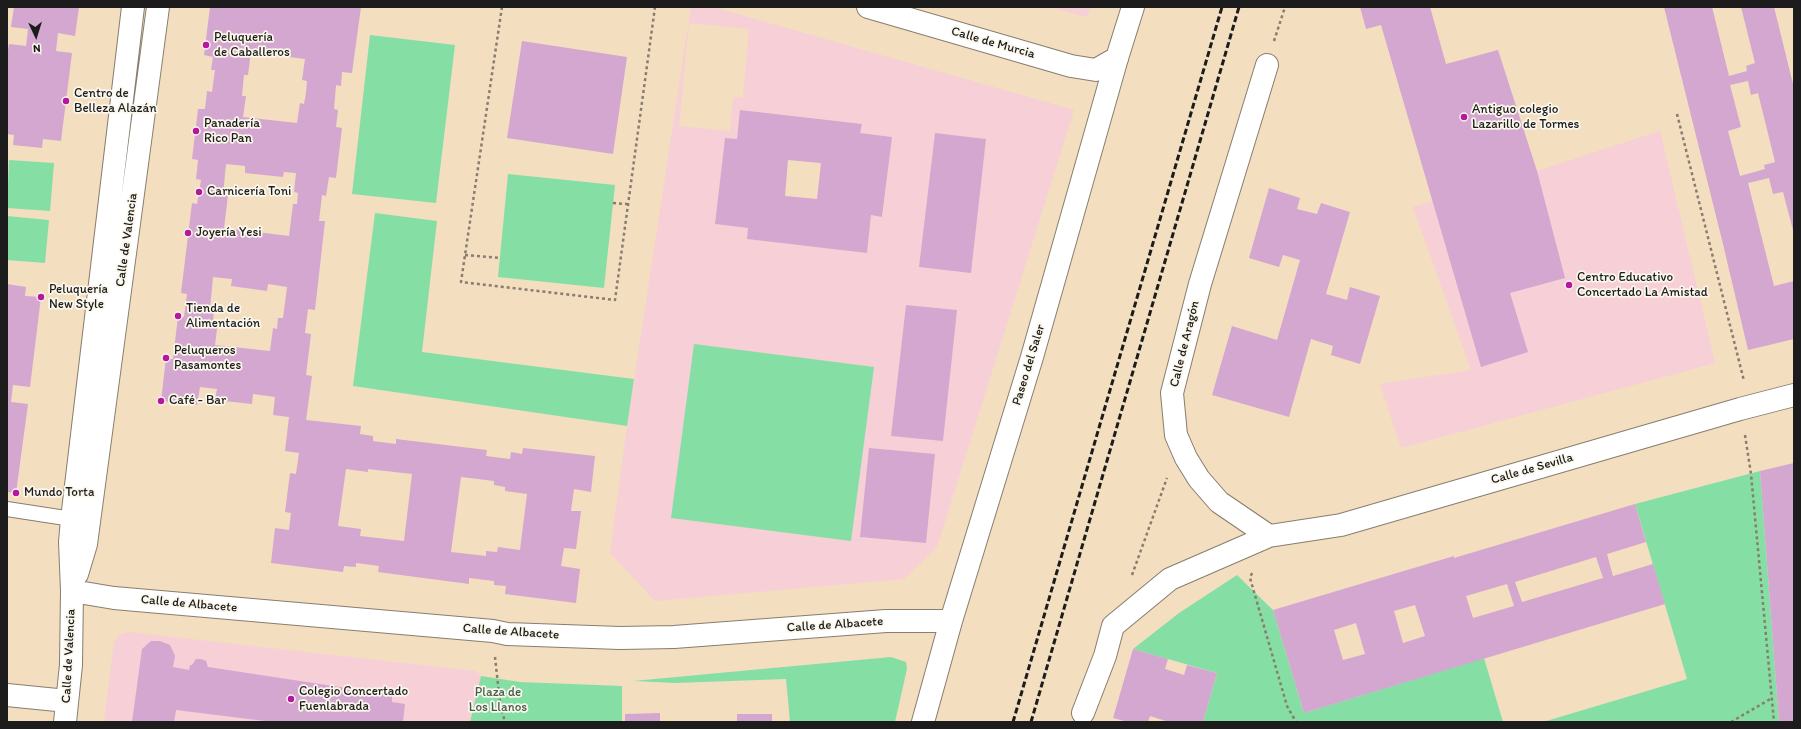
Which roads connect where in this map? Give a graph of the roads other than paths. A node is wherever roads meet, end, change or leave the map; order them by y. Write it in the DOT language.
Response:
graph roads {
  1 [pos="133,7"];
  2 [pos="158,7"];
  3 [pos="868,7"];
  4 [pos="1133,7"];
  5 [pos="1117,58"];
  6 [pos="1267,65"];
  7 [pos="1794,395"];
  8 [pos="7,509"];
  9 [pos="72,519"];
  10 [pos="1269,536"];
  11 [pos="72,591"];
  12 [pos="951,621"];
  13 [pos="7,694"];
  14 [pos="66,712"];
  15 [pos="1083,713"];
  16 [pos="923,722"];
  1 -- 9 [label="street, Calle de Valencia"];
  2 -- 11 [label="street, Calle de Valencia"];
  3 -- 5 [label="street, Calle de Murcia"];
  4 -- 5 [label="street, Paseo del Saler"];
  5 -- 12 [label="street, Paseo del Saler"];
  6 -- 10 [label="street, Calle de Aragón"];
  7 -- 10 [label="street, Calle de Sevilla"];
  8 -- 9 [label="lane"];
  9 -- 11 [label="street, Calle de Valencia"];
  10 -- 15 [label="street"];
  11 -- 12 [label="street, Calle de Albacete"];
  11 -- 14 [label="street, Calle de Valencia"];
  12 -- 16 [label="street, Paseo del Saler"];
  13 -- 14 [label="street"];
}
